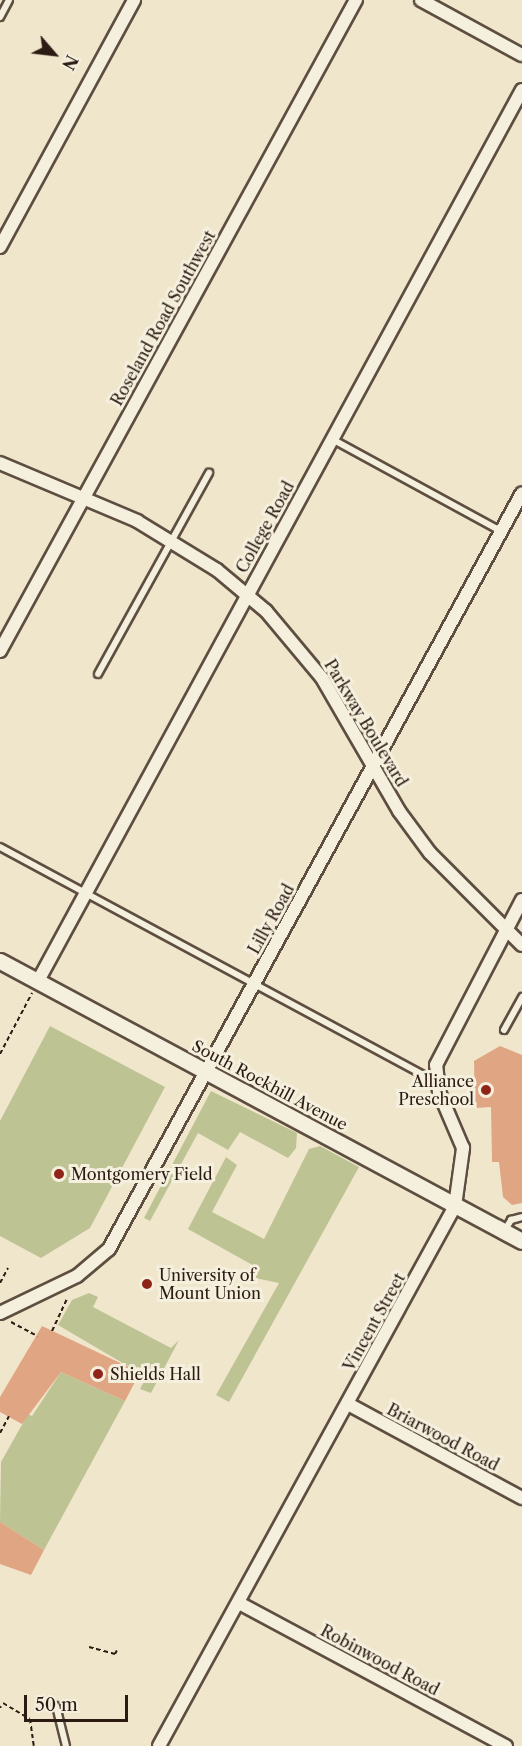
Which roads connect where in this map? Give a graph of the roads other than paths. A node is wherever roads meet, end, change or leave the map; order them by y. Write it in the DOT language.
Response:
graph roads {
  1 [pos="9,0"];
  2 [pos="134,0"];
  3 [pos="356,0"];
  4 [pos="421,0"];
  5 [pos="0,17"];
  6 [pos="522,55"];
  7 [pos="522,90"];
  8 [pos="0,247"];
  9 [pos="332,439"];
  10 [pos="0,462"];
  11 [pos="209,473"];
  12 [pos="522,493"];
  13 [pos="85,495"];
  14 [pos="501,531"];
  15 [pos="170,540"];
  16 [pos="247,595"];
  17 [pos="0,651"];
  18 [pos="98,674"];
  19 [pos="374,765"];
  20 [pos="0,847"];
  21 [pos="86,894"];
  22 [pos="522,900"];
  23 [pos="505,931"];
  24 [pos="522,945"];
  25 [pos="0,961"];
  26 [pos="39,981"];
  27 [pos="254,984"];
  28 [pos="522,998"];
  29 [pos="504,1030"];
  30 [pos="207,1071"];
  31 [pos="436,1082"];
  32 [pos="455,1206"];
  33 [pos="522,1217"];
  34 [pos="504,1232"];
  35 [pos="522,1241"];
  36 [pos="0,1313"];
  37 [pos="348,1404"];
  38 [pos="522,1498"];
  39 [pos="239,1603"];
  40 [pos="56,1706"];
  41 [pos="66,1746"];
  42 [pos="159,1746"];
  43 [pos="506,1746"];
  1 -- 5 [label="lane"];
  2 -- 8 [label="street"];
  3 -- 13 [label="street, Roseland Road Southwest"];
  4 -- 6 [label="street"];
  7 -- 9 [label="street, College Road"];
  9 -- 14 [label="lane"];
  9 -- 16 [label="street, College Road"];
  10 -- 13 [label="street, Parkway Boulevard"];
  11 -- 15 [label="lane"];
  12 -- 14 [label="street, Lilly Road"];
  13 -- 15 [label="street, Parkway Boulevard"];
  13 -- 17 [label="street, Roseland Road Southwest"];
  14 -- 19 [label="street, Lilly Road"];
  15 -- 16 [label="street, Parkway Boulevard"];
  15 -- 18 [label="lane"];
  16 -- 19 [label="street, Parkway Boulevard"];
  16 -- 21 [label="street, College Road"];
  19 -- 23 [label="street, Parkway Boulevard"];
  19 -- 27 [label="street, Lilly Road"];
  20 -- 21 [label="lane"];
  21 -- 26 [label="street, College Road"];
  21 -- 27 [label="lane"];
  22 -- 23 [label="street, Vincent Street"];
  23 -- 24 [label="street, Parkway Boulevard"];
  23 -- 31 [label="street, Vincent Street"];
  25 -- 26 [label="street, South Rockhill Avenue"];
  26 -- 30 [label="street, South Rockhill Avenue"];
  27 -- 30 [label="street, Lilly Road"];
  27 -- 31 [label="lane"];
  28 -- 29 [label="lane"];
  30 -- 32 [label="street, South Rockhill Avenue"];
  30 -- 36 [label="street, Lilly Road"];
  31 -- 32 [label="street, Vincent Street"];
  32 -- 34 [label="street, South Rockhill Avenue"];
  32 -- 37 [label="street, Vincent Street"];
  33 -- 34 [label="lane"];
  34 -- 35 [label="street, South Rockhill Avenue"];
  37 -- 38 [label="street, Briarwood Road"];
  37 -- 39 [label="street, Vincent Street"];
  39 -- 42 [label="street, Vincent Street"];
  39 -- 43 [label="street, Robinwood Road"];
  40 -- 41 [label="lane"];
}
